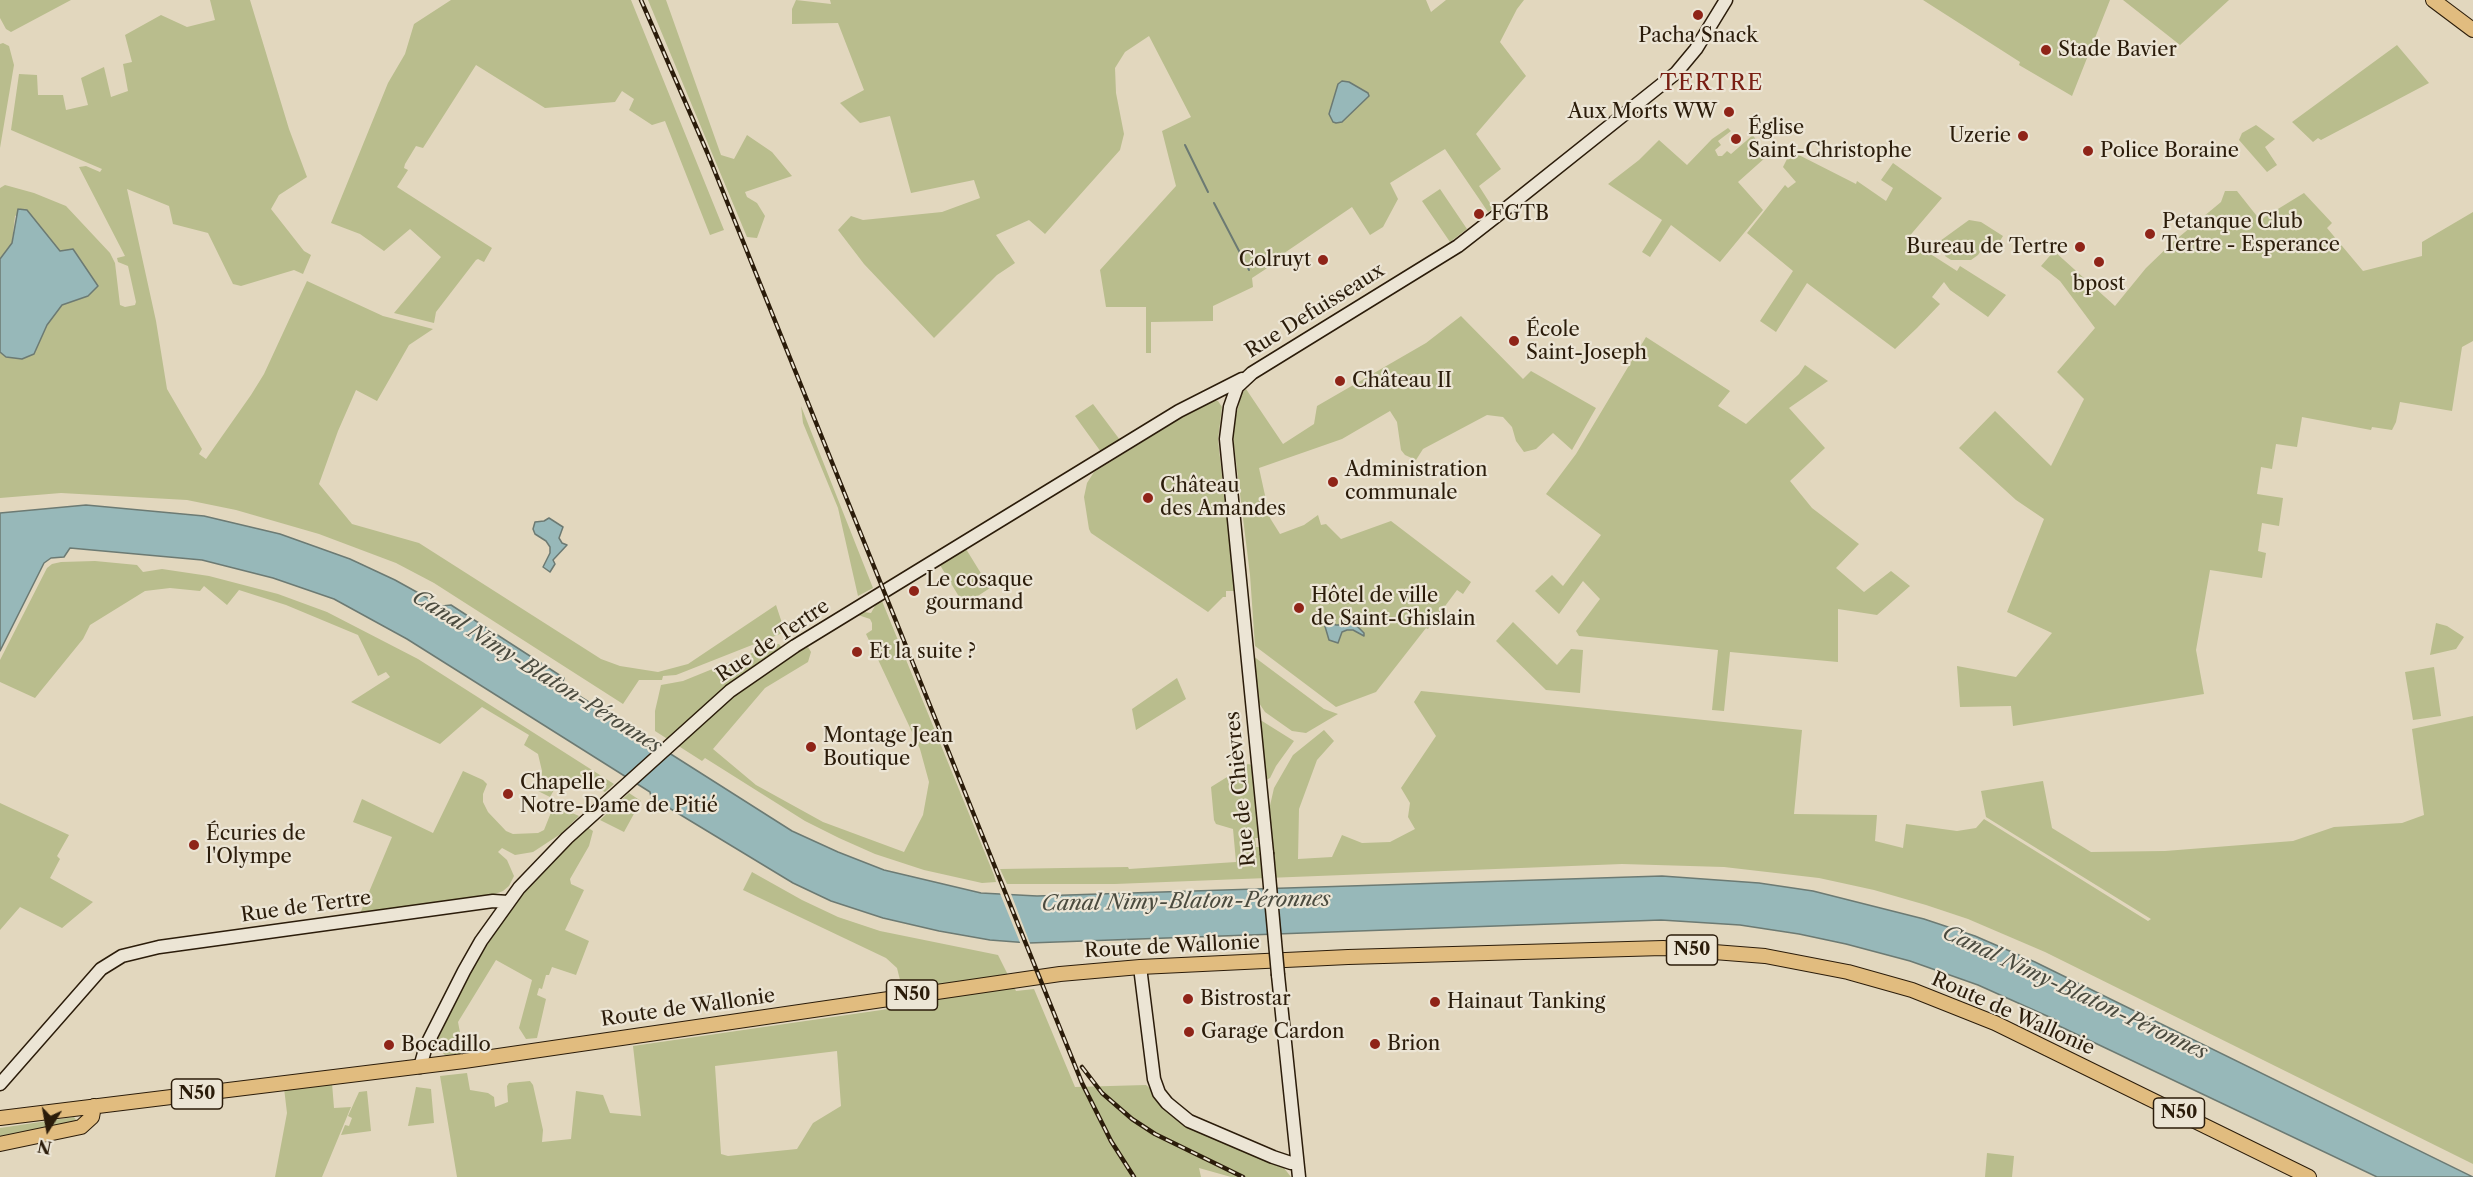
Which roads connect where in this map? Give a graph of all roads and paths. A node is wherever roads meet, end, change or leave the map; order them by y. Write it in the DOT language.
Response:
graph roads {
  1 [pos="2433,0"];
  2 [pos="1720,2"];
  3 [pos="2473,30"];
  4 [pos="1246,377"];
  5 [pos="1211,395"];
  6 [pos="1233,398"];
  7 [pos="508,902"];
  8 [pos="1140,967"];
  9 [pos="420,1067"];
  10 [pos="0,1084"];
  11 [pos="94,1107"];
  12 [pos="0,1118"];
  13 [pos="0,1144"];
  14 [pos="1297,1162"];
  15 [pos="1299,1177"];
  16 [pos="2309,1177"];
  1 -- 3 [label="main road"];
  2 -- 4 [label="main road, Rue Defuisseaux"];
  4 -- 5 [label="main road"];
  4 -- 6 [label="main road, Rue Defuisseaux"];
  5 -- 6 [label="main road"];
  5 -- 7 [label="main road, Rue de Tertre"];
  6 -- 14 [label="main road, Rue de Chièvres, bridge"];
  7 -- 9 [label="main road, Rue de Tertre"];
  7 -- 10 [label="main road, Rue de Tertre"];
  8 -- 9 [label="main road, Route de Wallonie / N50"];
  8 -- 14 [label="main road"];
  8 -- 16 [label="main road, Route de Wallonie / N50"];
  9 -- 11 [label="main road, Route de Wallonie / N50"];
  11 -- 12 [label="main road, Route de Wallonie / N50"];
  11 -- 13 [label="main road"];
  14 -- 15 [label="main road, Rue de Chièvres"];
}
